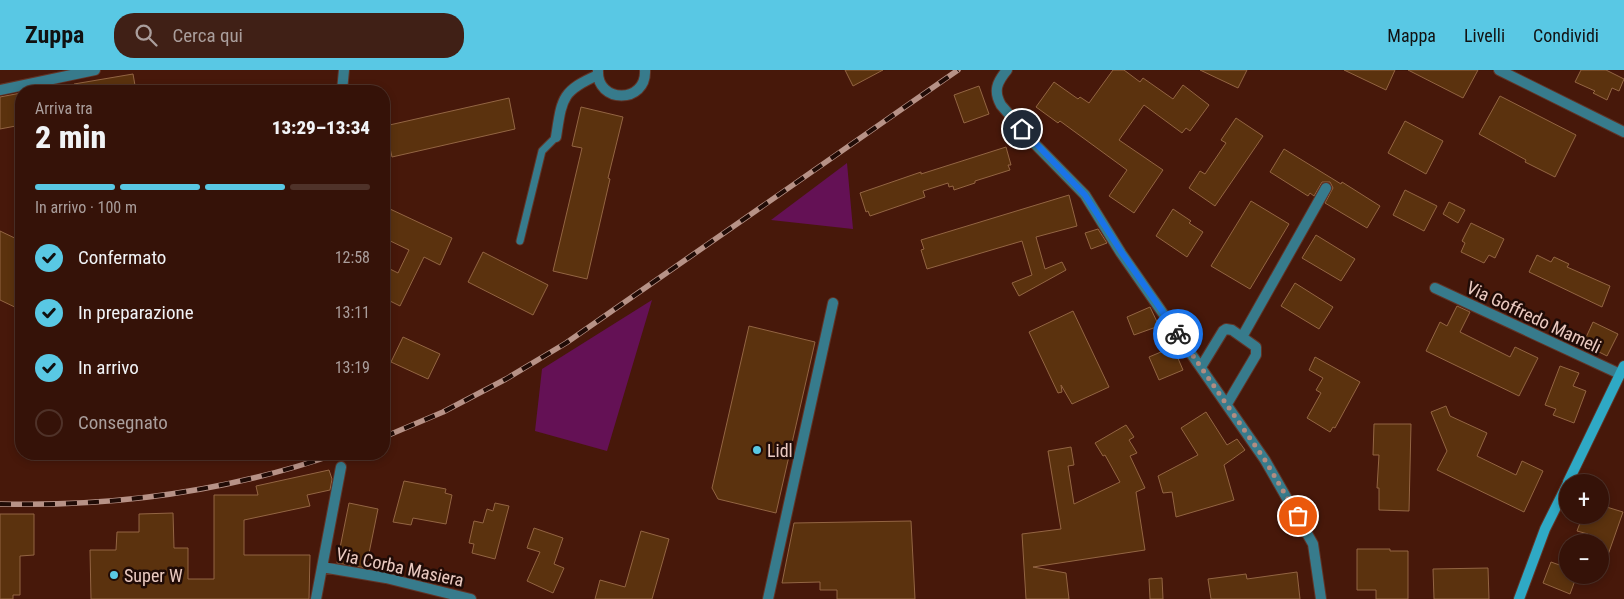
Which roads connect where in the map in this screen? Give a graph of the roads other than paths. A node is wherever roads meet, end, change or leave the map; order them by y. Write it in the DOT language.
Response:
graph roads {
  1 [pos="95,70"];
  2 [pos="344,70"];
  3 [pos="645,70"];
  4 [pos="1007,70"];
  5 [pos="1499,70"];
  6 [pos="598,72"];
  7 [pos="24,85"];
  8 [pos="343,85"];
  9 [pos="15,87"];
  10 [pos="0,90"];
  11 [pos="1624,132"];
  12 [pos="556,136"];
  13 [pos="1326,188"];
  14 [pos="520,241"];
  15 [pos="1436,288"];
  16 [pos="833,303"];
  17 [pos="1242,337"];
  18 [pos="1201,367"];
  19 [pos="1622,370"];
  20 [pos="1227,404"];
  21 [pos="342,467"];
  22 [pos="1572,474"];
  23 [pos="1559,501"];
  24 [pos="322,567"];
  25 [pos="316,599"];
  26 [pos="471,599"];
  27 [pos="768,599"];
  28 [pos="1321,599"];
  29 [pos="1519,599"];
  1 -- 7 [label="street"];
  2 -- 8 [label="street"];
  3 -- 6 [label="street"];
  4 -- 18 [label="street"];
  5 -- 11 [label="street"];
  6 -- 12 [label="street"];
  9 -- 10 [label="street"];
  12 -- 14 [label="lane"];
  13 -- 17 [label="street"];
  15 -- 19 [label="street, Via Goffredo Mameli"];
  16 -- 27 [label="street"];
  17 -- 18 [label="street"];
  17 -- 20 [label="street"];
  18 -- 20 [label="street"];
  19 -- 22 [label="street, Via Goffredo Mameli"];
  20 -- 28 [label="street"];
  21 -- 24 [label="street"];
  23 -- 29 [label="street, Via Goffredo Mameli"];
  24 -- 25 [label="street"];
  24 -- 26 [label="street, Via Corba Masiera"];
}
